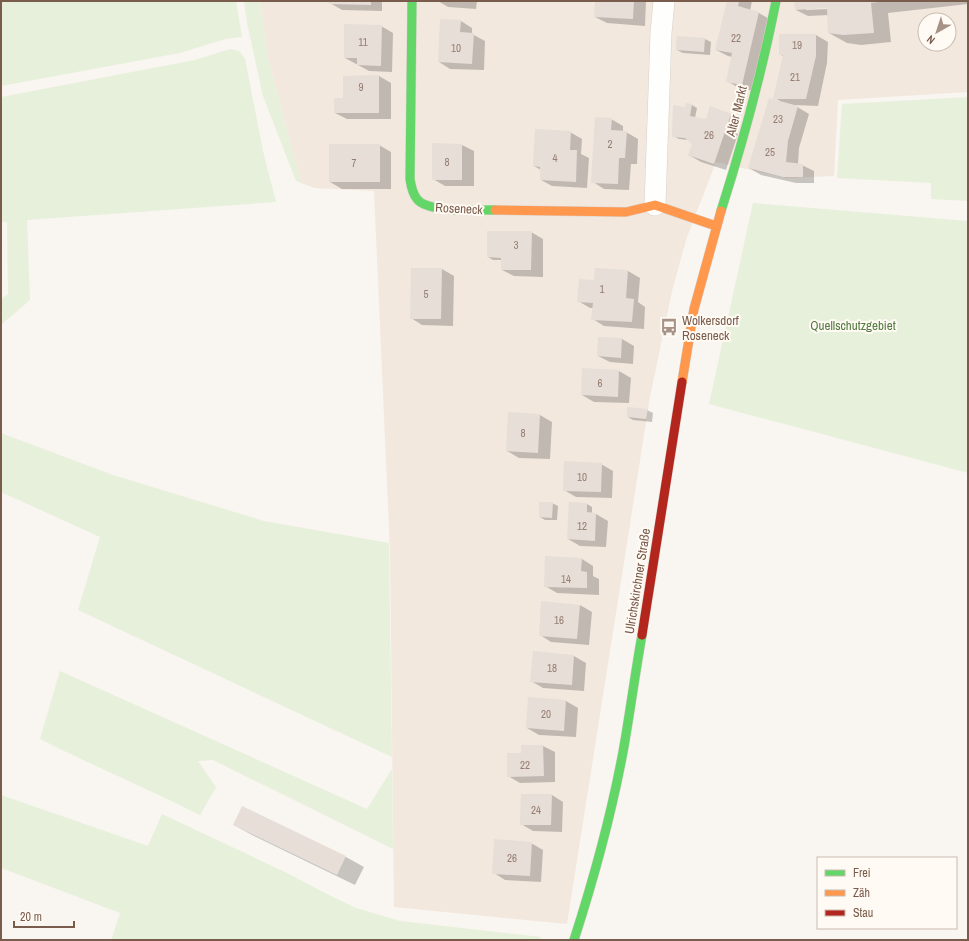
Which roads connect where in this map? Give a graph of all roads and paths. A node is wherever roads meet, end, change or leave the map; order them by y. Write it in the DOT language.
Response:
graph roads {
  1 [pos="412,1"];
  2 [pos="664,1"];
  3 [pos="776,1"];
  4 [pos="655,205"];
  5 [pos="716,226"];
  6 [pos="574,939"];
  1 -- 4 [label="main road, Roseneck"];
  2 -- 4 [label="street"];
  3 -- 5 [label="main road, Alter Markt"];
  4 -- 5 [label="main road"];
  5 -- 6 [label="main road, Ulrichskirchner Straße"];
}
